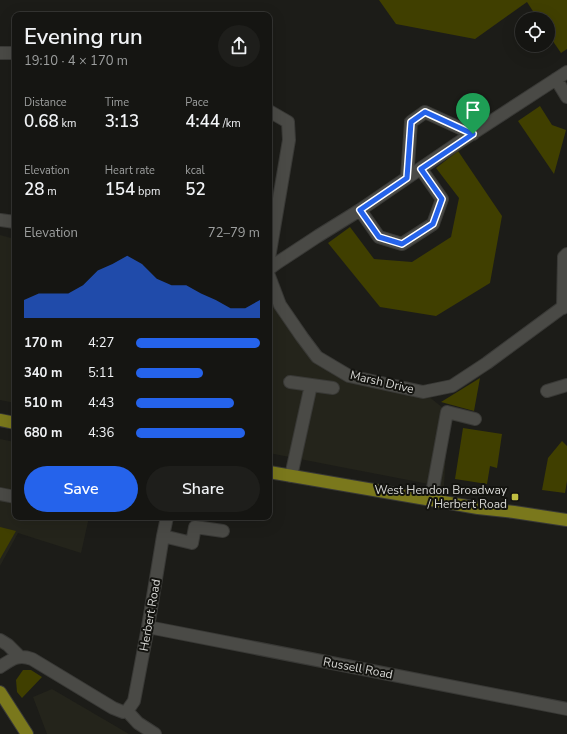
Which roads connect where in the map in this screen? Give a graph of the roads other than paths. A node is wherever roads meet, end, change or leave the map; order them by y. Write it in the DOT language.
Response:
graph roads {
  1 [pos="0,53"];
  2 [pos="12,53"];
  3 [pos="567,72"];
  4 [pos="556,79"];
  5 [pos="567,97"];
  6 [pos="272,113"];
  7 [pos="473,134"];
  8 [pos="421,169"];
  9 [pos="407,178"];
  10 [pos="360,210"];
  11 [pos="0,220"];
  12 [pos="12,222"];
  13 [pos="272,240"];
  14 [pos="567,254"];
  15 [pos="272,267"];
  16 [pos="272,284"];
  17 [pos="565,306"];
  18 [pos="290,382"];
  19 [pos="311,385"];
  20 [pos="567,385"];
  21 [pos="333,388"];
  22 [pos="547,391"];
  23 [pos="475,419"];
  24 [pos="0,420"];
  25 [pos="12,422"];
  26 [pos="272,473"];
  27 [pos="291,476"];
  28 [pos="0,494"];
  29 [pos="12,496"];
  30 [pos="432,499"];
  31 [pos="166,520"];
  32 [pos="567,520"];
  33 [pos="223,531"];
  34 [pos="163,536"];
  35 [pos="148,627"];
  36 [pos="0,640"];
  37 [pos="19,656"];
  38 [pos="0,667"];
  39 [pos="0,692"];
  40 [pos="567,709"];
  41 [pos="128,711"];
  42 [pos="25,730"];
  43 [pos="155,734"];
  1 -- 2 [label="street"];
  3 -- 4 [label="street"];
  4 -- 5 [label="street"];
  4 -- 7 [label="street"];
  6 -- 13 [label="street"];
  7 -- 8 [label="street"];
  7 -- 9 [label="street"];
  8 -- 9 [label="street"];
  8 -- 10 [label="street"];
  9 -- 10 [label="street"];
  10 -- 15 [label="street"];
  11 -- 12 [label="street"];
  14 -- 17 [label="street"];
  16 -- 17 [label="street, Marsh Drive"];
  18 -- 19 [label="street"];
  19 -- 21 [label="street"];
  19 -- 27 [label="street"];
  20 -- 22 [label="street"];
  23 -- 30 [label="street"];
  24 -- 25 [label="main road"];
  26 -- 27 [label="main road"];
  27 -- 30 [label="main road"];
  28 -- 29 [label="street"];
  30 -- 32 [label="main road"];
  31 -- 34 [label="street, Herbert Road"];
  33 -- 34 [label="street"];
  34 -- 35 [label="street, Herbert Road"];
  35 -- 40 [label="street, Russell Road"];
  35 -- 41 [label="street, Herbert Road"];
  36 -- 37 [label="street"];
  37 -- 38 [label="street"];
  37 -- 41 [label="street"];
  39 -- 42 [label="main road"];
  41 -- 43 [label="street"];
}
